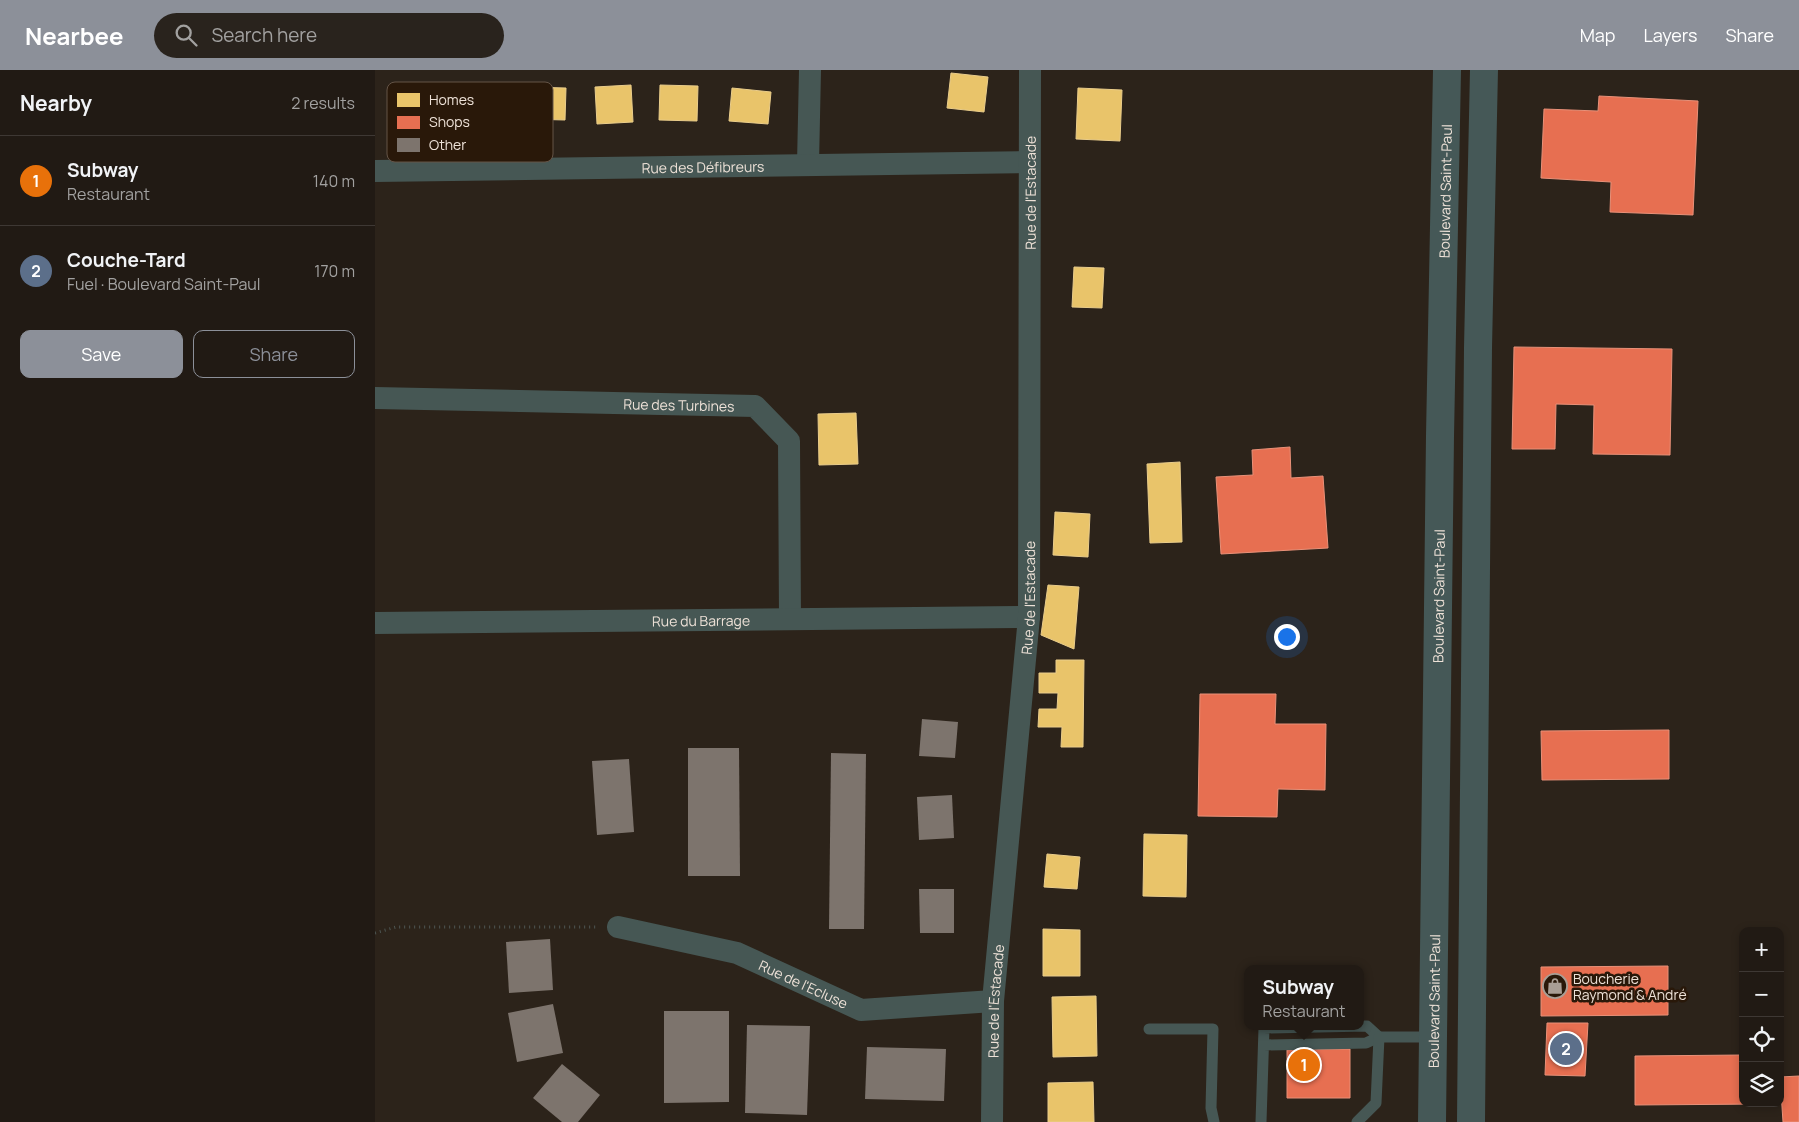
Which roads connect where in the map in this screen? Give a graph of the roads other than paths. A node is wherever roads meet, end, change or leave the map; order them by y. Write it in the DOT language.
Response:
graph roads {
  1 [pos="810,70"];
  2 [pos="1030,70"];
  3 [pos="1447,70"];
  4 [pos="1484,70"];
  5 [pos="1029,162"];
  6 [pos="808,164"];
  7 [pos="375,171"];
  8 [pos="375,398"];
  9 [pos="1029,617"];
  10 [pos="790,619"];
  11 [pos="375,623"];
  12 [pos="618,927"];
  13 [pos="993,1001"];
  14 [pos="1364,1026"];
  15 [pos="1149,1029"];
  16 [pos="1264,1030"];
  17 [pos="1379,1037"];
  18 [pos="1433,1037"];
  19 [pos="1264,1045"];
  20 [pos="992,1122"];
  21 [pos="1214,1122"];
  22 [pos="1261,1122"];
  23 [pos="1357,1122"];
  24 [pos="1432,1122"];
  25 [pos="1471,1122"];
  1 -- 6 [label="street"];
  2 -- 5 [label="street, Rue de l'Estacade"];
  3 -- 18 [label="main road, Boulevard Saint-Paul"];
  4 -- 25 [label="main road"];
  5 -- 6 [label="street, Rue des Défibreurs"];
  5 -- 9 [label="street, Rue de l'Estacade"];
  6 -- 7 [label="street, Rue des Défibreurs"];
  8 -- 10 [label="street, Rue des Turbines"];
  9 -- 10 [label="street, Rue du Barrage"];
  9 -- 13 [label="street, Rue de l'Estacade"];
  10 -- 11 [label="street, Rue du Barrage"];
  12 -- 13 [label="street, Rue de l'Ecluse"];
  13 -- 20 [label="street, Rue de l'Estacade"];
  14 -- 17 [label="lane"];
  15 -- 21 [label="lane"];
  16 -- 19 [label="lane"];
  17 -- 18 [label="lane"];
  17 -- 19 [label="lane"];
  17 -- 23 [label="lane"];
  18 -- 24 [label="main road, Boulevard Saint-Paul"];
  19 -- 22 [label="lane"];
}
